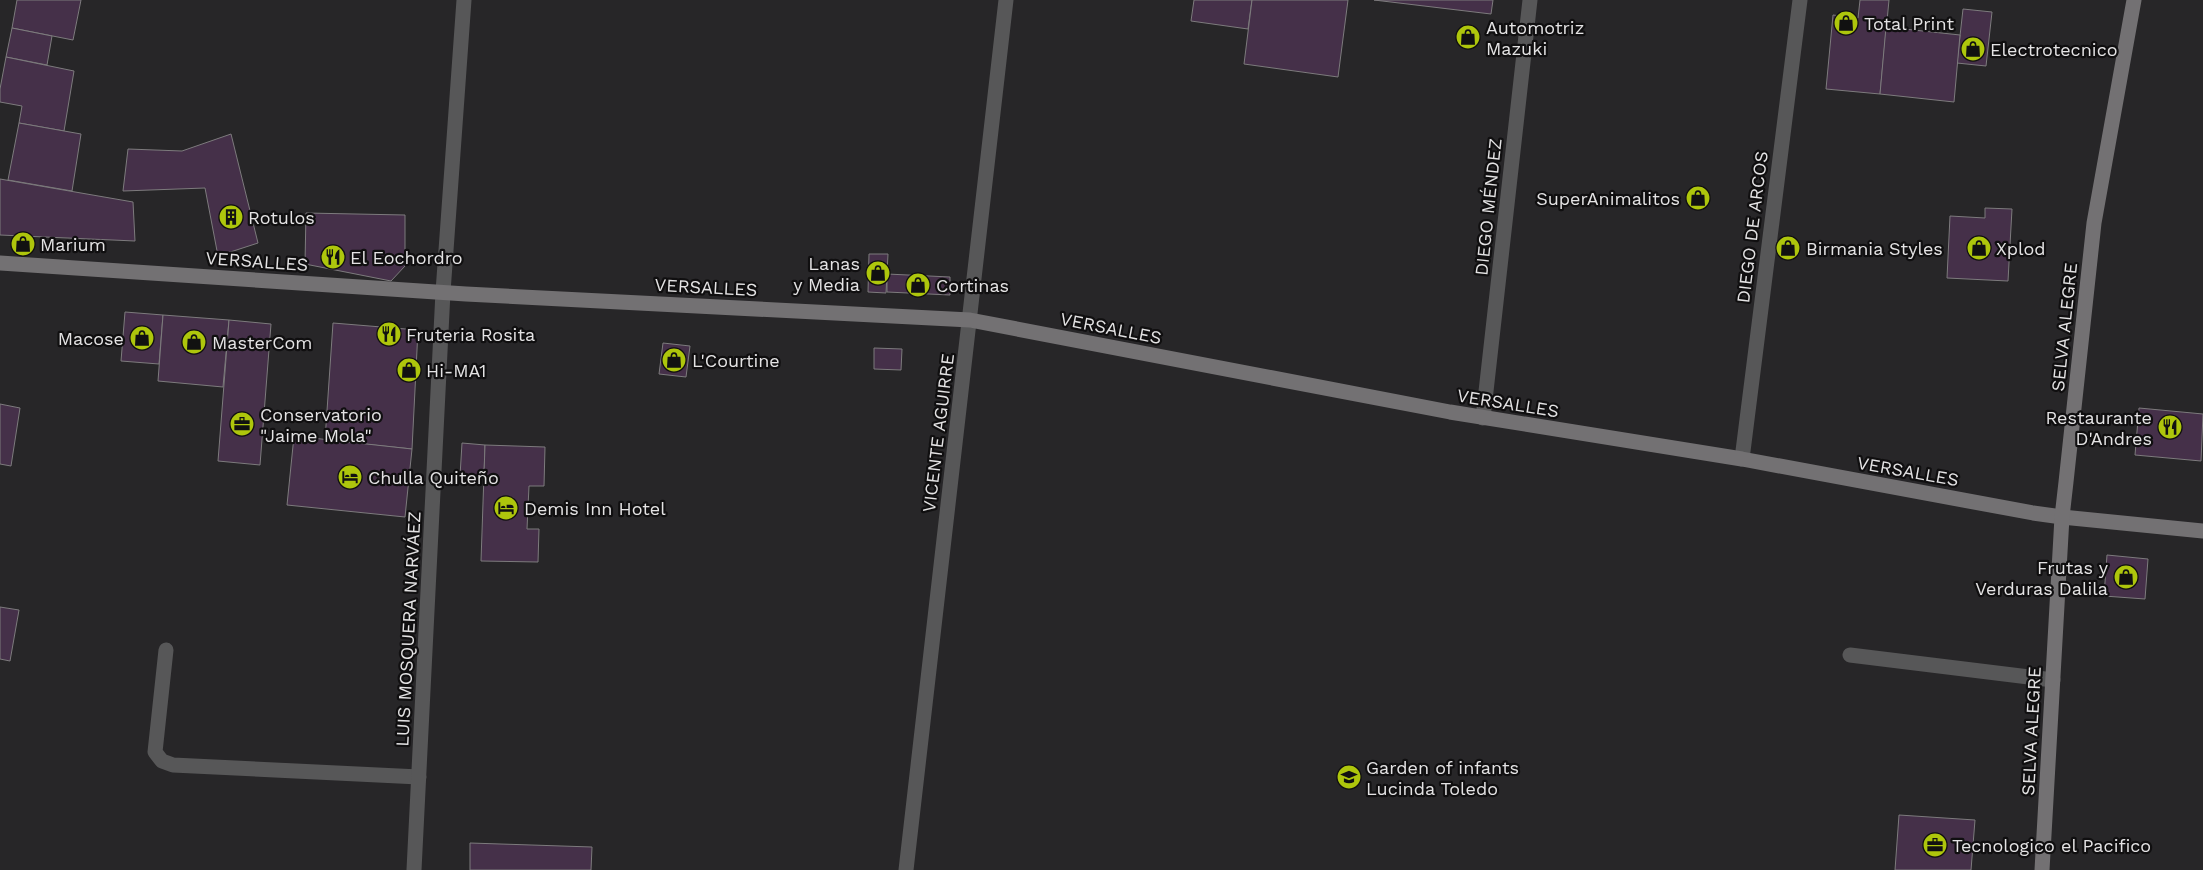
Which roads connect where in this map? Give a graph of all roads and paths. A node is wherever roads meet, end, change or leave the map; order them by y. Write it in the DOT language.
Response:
graph roads {
  1 [pos="464,0"];
  2 [pos="1006,0"];
  3 [pos="1530,0"];
  4 [pos="1800,0"];
  5 [pos="2134,0"];
  6 [pos="0,263"];
  7 [pos="443,292"];
  8 [pos="970,320"];
  9 [pos="1483,418"];
  10 [pos="1742,459"];
  11 [pos="2062,518"];
  12 [pos="2203,531"];
  13 [pos="166,650"];
  14 [pos="1850,655"];
  15 [pos="2053,680"];
  16 [pos="419,777"];
  17 [pos="414,870"];
  18 [pos="906,870"];
  19 [pos="2042,870"];
  1 -- 7 [label="street, LUIS MOSQUERA NARVÁEZ"];
  2 -- 8 [label="street, VICENTE AGUIRRE"];
  3 -- 9 [label="street, DIEGO MÉNDEZ"];
  4 -- 10 [label="street, DIEGO DE ARCOS"];
  5 -- 11 [label="street, SELVA ALEGRE"];
  6 -- 7 [label="street, VERSALLES"];
  7 -- 8 [label="street, VERSALLES"];
  7 -- 16 [label="street, LUIS MOSQUERA NARVÁEZ"];
  8 -- 9 [label="street, VERSALLES"];
  8 -- 18 [label="street, VICENTE AGUIRRE"];
  9 -- 10 [label="street, VERSALLES"];
  10 -- 11 [label="street, VERSALLES"];
  11 -- 12 [label="street, VERSALLES"];
  11 -- 15 [label="street, SELVA ALEGRE"];
  13 -- 16 [label="street"];
  14 -- 15 [label="street"];
  15 -- 19 [label="street, SELVA ALEGRE"];
  16 -- 17 [label="street, LUIS MOSQUERA NARVÁEZ"];
}
